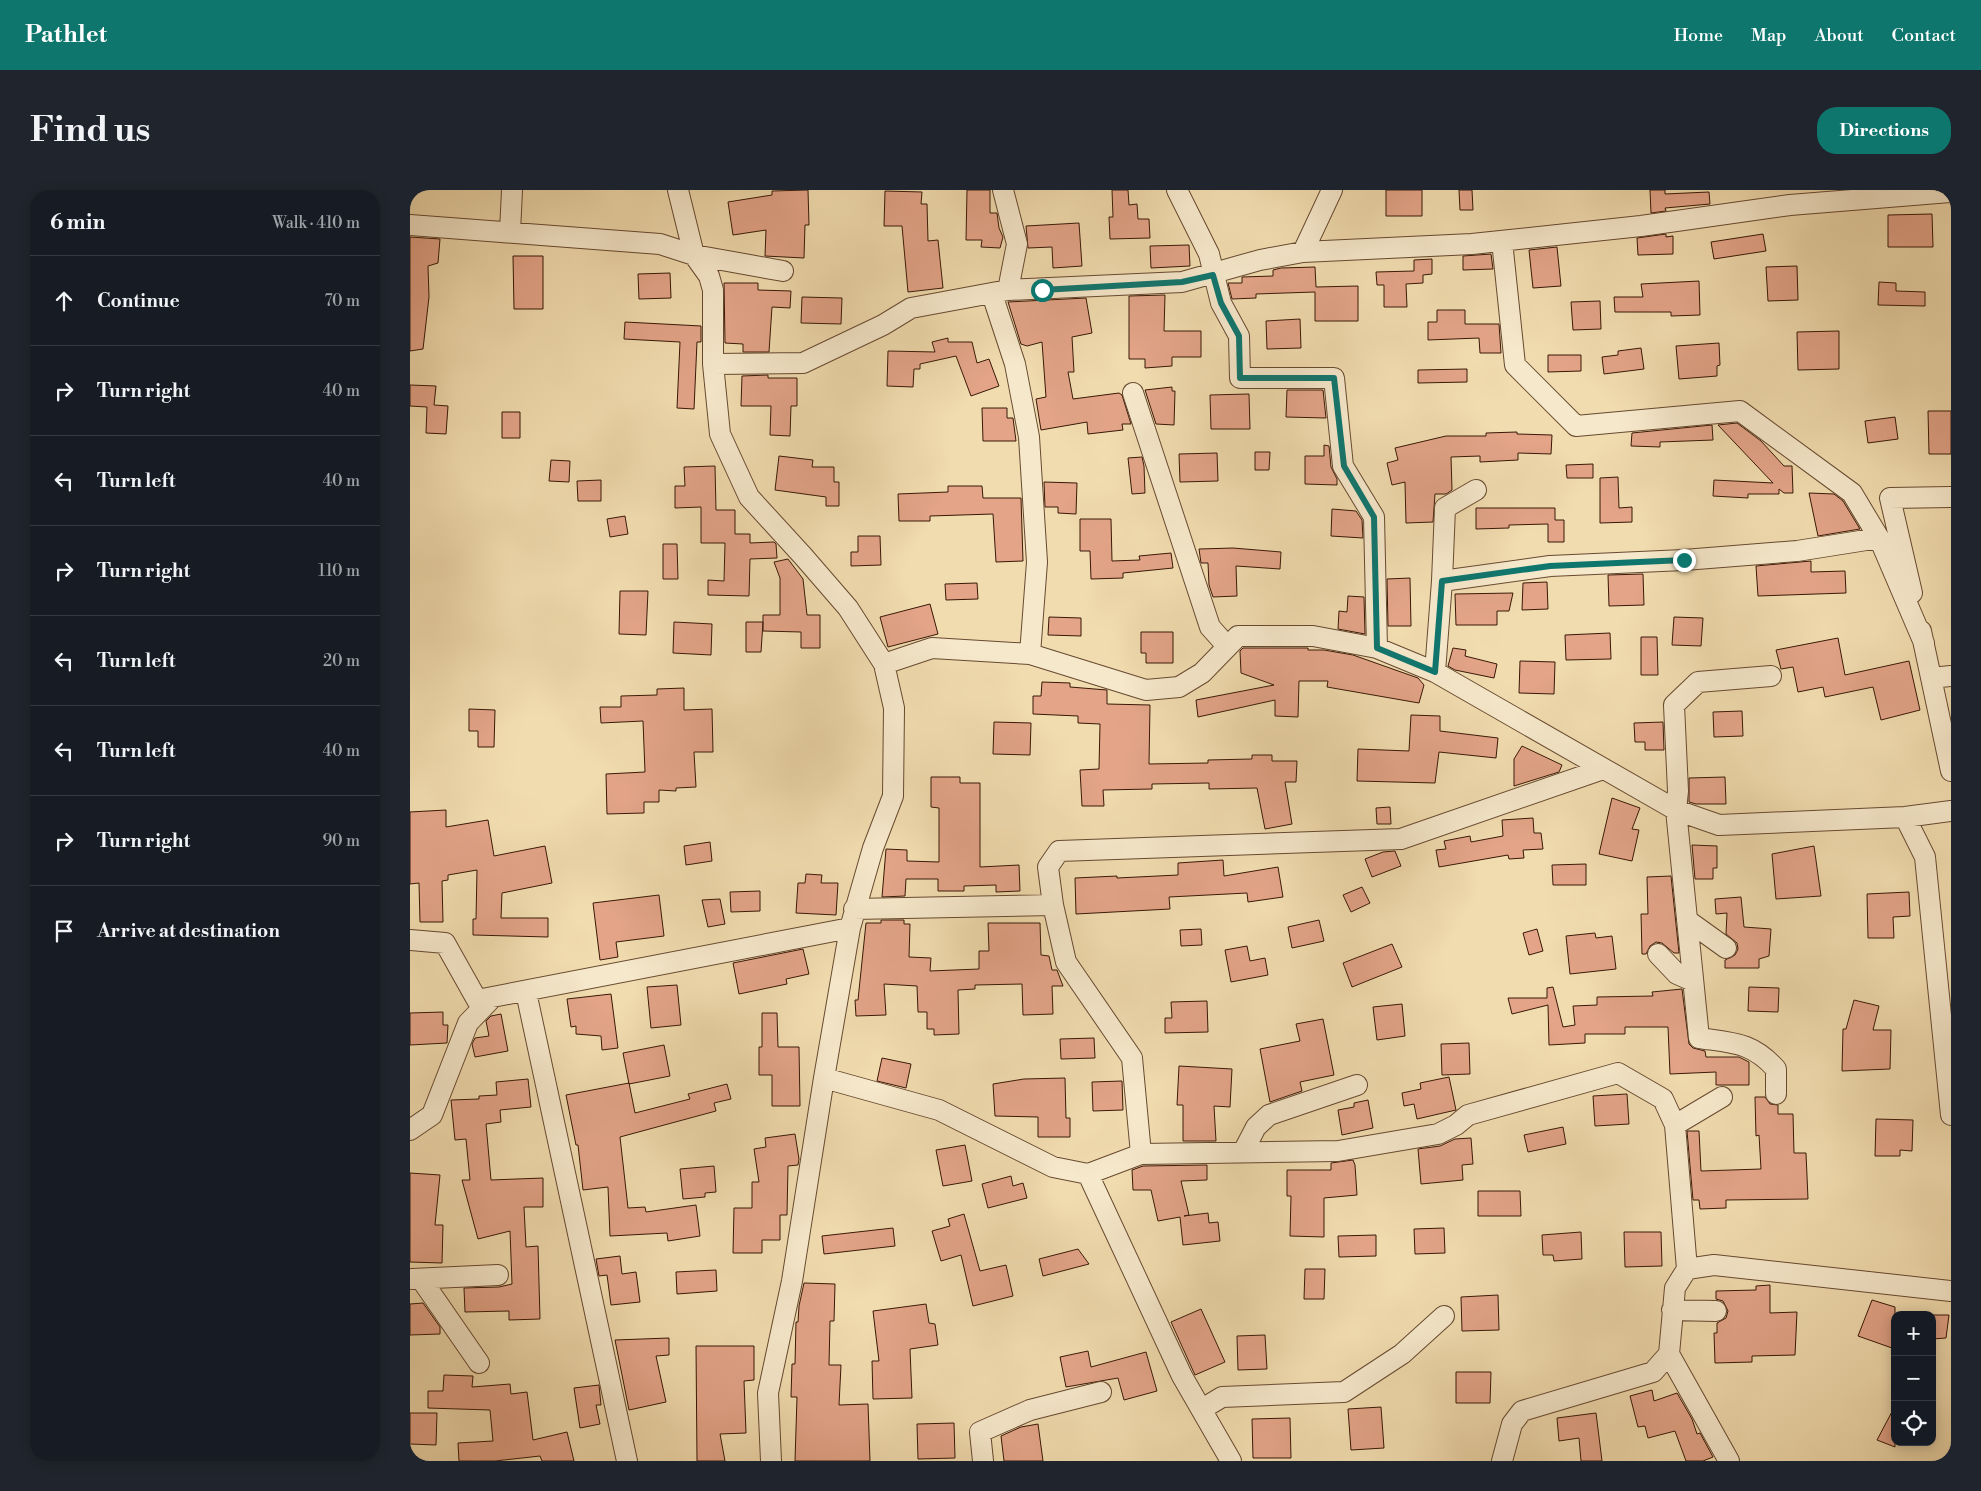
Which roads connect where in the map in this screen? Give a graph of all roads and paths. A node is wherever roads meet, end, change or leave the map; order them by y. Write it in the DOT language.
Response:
graph roads {
  1 [pos="512,190"];
  2 [pos="678,190"];
  3 [pos="1002,190"];
  4 [pos="1177,190"];
  5 [pos="1332,190"];
  6 [pos="1951,192"];
  7 [pos="410,225"];
  8 [pos="510,232"];
  9 [pos="1502,241"];
  10 [pos="1303,252"];
  11 [pos="694,255"];
  12 [pos="783,271"];
  13 [pos="1213,275"];
  14 [pos="1000,292"];
  15 [pos="713,364"];
  16 [pos="1133,393"];
  17 [pos="1476,490"];
  18 [pos="1951,497"];
  19 [pos="1879,538"];
  20 [pos="1442,581"];
  21 [pos="1924,643"];
  22 [pos="1227,646"];
  23 [pos="1377,648"];
  24 [pos="1030,654"];
  25 [pos="884,664"];
  26 [pos="1435,672"];
  27 [pos="1772,676"];
  28 [pos="1951,676"];
  29 [pos="1931,678"];
  30 [pos="1603,769"];
  31 [pos="1951,771"];
  32 [pos="1676,810"];
  33 [pos="1951,811"];
  34 [pos="1905,817"];
  35 [pos="1053,905"];
  36 [pos="852,918"];
  37 [pos="1687,920"];
  38 [pos="410,940"];
  39 [pos="1726,948"];
  40 [pos="1658,954"];
  41 [pos="1693,981"];
  42 [pos="526,992"];
  43 [pos="493,997"];
  44 [pos="824,1078"];
  45 [pos="1357,1085"];
  46 [pos="1776,1094"];
  47 [pos="1722,1097"];
  48 [pos="1951,1115"];
  49 [pos="1675,1125"];
  50 [pos="410,1130"];
  51 [pos="1243,1152"];
  52 [pos="1142,1154"];
  53 [pos="1088,1174"];
  54 [pos="1687,1270"];
  55 [pos="498,1275"];
  56 [pos="416,1279"];
  57 [pos="1951,1291"];
  58 [pos="1672,1310"];
  59 [pos="1716,1311"];
  60 [pos="1444,1316"];
  61 [pos="1669,1354"];
  62 [pos="479,1363"];
  63 [pos="1101,1392"];
  64 [pos="1202,1409"];
  65 [pos="627,1461"];
  66 [pos="770,1461"];
  67 [pos="983,1461"];
  68 [pos="1231,1461"];
  69 [pos="1502,1461"];
  70 [pos="1728,1461"];
  1 -- 8 [label="street"];
  2 -- 11 [label="street"];
  3 -- 14 [label="street"];
  4 -- 13 [label="street"];
  5 -- 10 [label="street"];
  6 -- 9 [label="street"];
  7 -- 8 [label="street"];
  8 -- 11 [label="street"];
  9 -- 10 [label="street"];
  9 -- 19 [label="street"];
  10 -- 13 [label="street"];
  11 -- 12 [label="street"];
  11 -- 15 [label="street"];
  13 -- 14 [label="street"];
  13 -- 23 [label="street"];
  14 -- 15 [label="street"];
  14 -- 24 [label="street"];
  15 -- 25 [label="street"];
  16 -- 22 [label="street"];
  17 -- 20 [label="street"];
  18 -- 21 [label="street"];
  19 -- 20 [label="street"];
  19 -- 21 [label="street"];
  20 -- 26 [label="street"];
  21 -- 29 [label="street"];
  22 -- 23 [label="street"];
  22 -- 24 [label="street"];
  23 -- 26 [label="street"];
  24 -- 25 [label="street"];
  25 -- 36 [label="street"];
  26 -- 30 [label="street"];
  27 -- 32 [label="street"];
  28 -- 29 [label="street"];
  29 -- 31 [label="street"];
  30 -- 32 [label="street"];
  30 -- 35 [label="street"];
  32 -- 34 [label="street"];
  32 -- 37 [label="street"];
  33 -- 34 [label="street"];
  34 -- 48 [label="street"];
  35 -- 36 [label="street"];
  35 -- 52 [label="street"];
  36 -- 42 [label="street"];
  36 -- 44 [label="street"];
  37 -- 39 [label="street"];
  37 -- 41 [label="street"];
  38 -- 43 [label="street"];
  40 -- 41 [label="street"];
  41 -- 46 [label="street"];
  42 -- 43 [label="street"];
  42 -- 65 [label="street"];
  43 -- 50 [label="street"];
  44 -- 53 [label="street"];
  44 -- 66 [label="street"];
  45 -- 51 [label="street"];
  47 -- 49 [label="street"];
  49 -- 51 [label="street"];
  49 -- 54 [label="street"];
  51 -- 52 [label="street"];
  52 -- 53 [label="street"];
  53 -- 64 [label="street"];
  54 -- 57 [label="street"];
  54 -- 58 [label="street"];
  55 -- 56 [label="street"];
  56 -- 62 [label="street"];
  58 -- 59 [label="street"];
  58 -- 61 [label="street"];
  60 -- 64 [label="street"];
  61 -- 69 [label="street"];
  61 -- 70 [label="street"];
  63 -- 67 [label="street"];
  64 -- 68 [label="street"];
}
